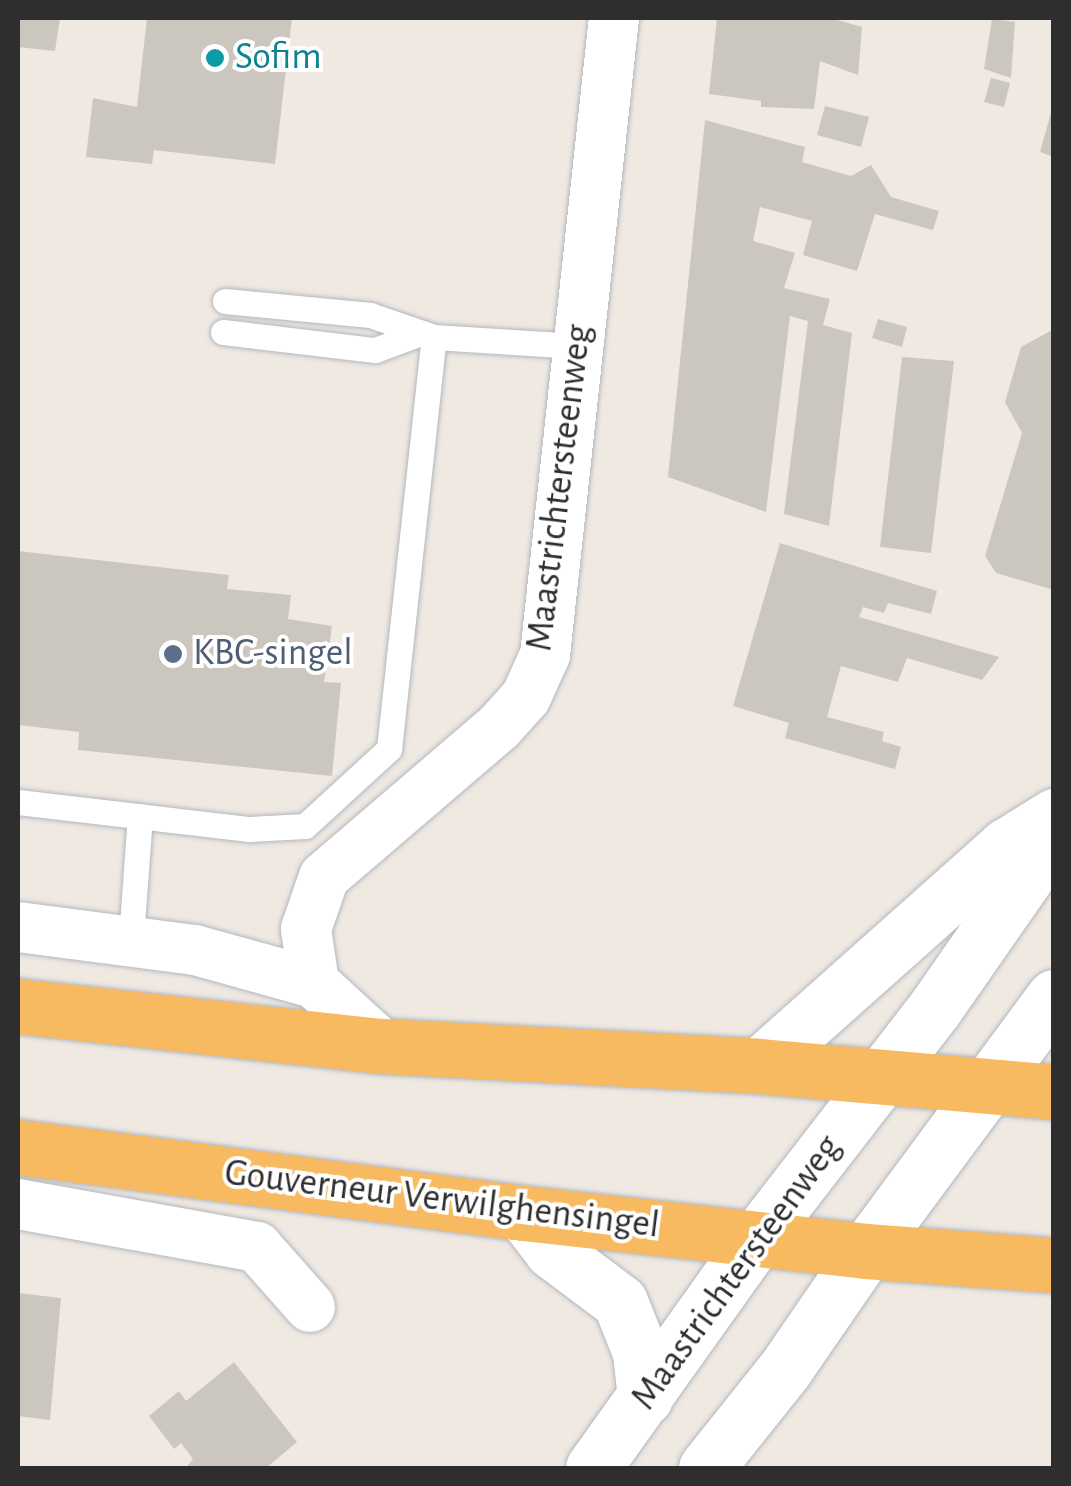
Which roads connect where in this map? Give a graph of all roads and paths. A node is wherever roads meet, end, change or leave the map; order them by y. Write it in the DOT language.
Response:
graph roads {
  1 [pos="614,18"];
  2 [pos="225,301"];
  3 [pos="223,332"];
  4 [pos="426,335"];
  5 [pos="577,346"];
  6 [pos="18,802"];
  7 [pos="140,816"];
  8 [pos="1054,816"];
  9 [pos="1054,837"];
  10 [pos="18,927"];
  11 [pos="131,938"];
  12 [pos="314,984"];
  13 [pos="1054,996"];
  14 [pos="18,1006"];
  15 [pos="384,1046"];
  16 [pos="760,1066"];
  17 [pos="882,1079"];
  18 [pos="986,1086"];
  19 [pos="1054,1092"];
  20 [pos="18,1148"];
  21 [pos="18,1204"];
  22 [pos="523,1213"];
  23 [pos="758,1236"];
  24 [pos="866,1250"];
  25 [pos="1054,1264"];
  26 [pos="310,1307"];
  27 [pos="646,1398"];
  28 [pos="594,1468"];
  29 [pos="706,1468"];
  1 -- 5 [label="street, Maastrichtersteenweg"];
  2 -- 4 [label="lane"];
  3 -- 4 [label="lane"];
  4 -- 5 [label="lane"];
  4 -- 7 [label="lane"];
  5 -- 12 [label="street, Maastrichtersteenweg"];
  6 -- 7 [label="lane"];
  7 -- 11 [label="lane"];
  8 -- 16 [label="main road"];
  9 -- 17 [label="main road, Maastrichtersteenweg"];
  10 -- 11 [label="street"];
  11 -- 12 [label="street"];
  12 -- 15 [label="street"];
  13 -- 18 [label="main road"];
  14 -- 15 [label="highway"];
  15 -- 16 [label="highway"];
  16 -- 17 [label="highway"];
  17 -- 18 [label="highway"];
  17 -- 23 [label="main road, Maastrichtersteenweg"];
  18 -- 19 [label="highway"];
  18 -- 24 [label="main road"];
  20 -- 22 [label="highway, Gouverneur Verwilghensingel"];
  21 -- 26 [label="street, Gouverneur Verwilghensingel"];
  22 -- 23 [label="highway, Gouverneur Verwilghensingel"];
  22 -- 27 [label="main road"];
  23 -- 24 [label="highway, Gouverneur Verwilghensingel"];
  23 -- 27 [label="main road, Maastrichtersteenweg"];
  24 -- 25 [label="highway, Gouverneur Verwilghensingel"];
  24 -- 29 [label="main road"];
  27 -- 28 [label="main road, Maastrichtersteenweg"];
}
